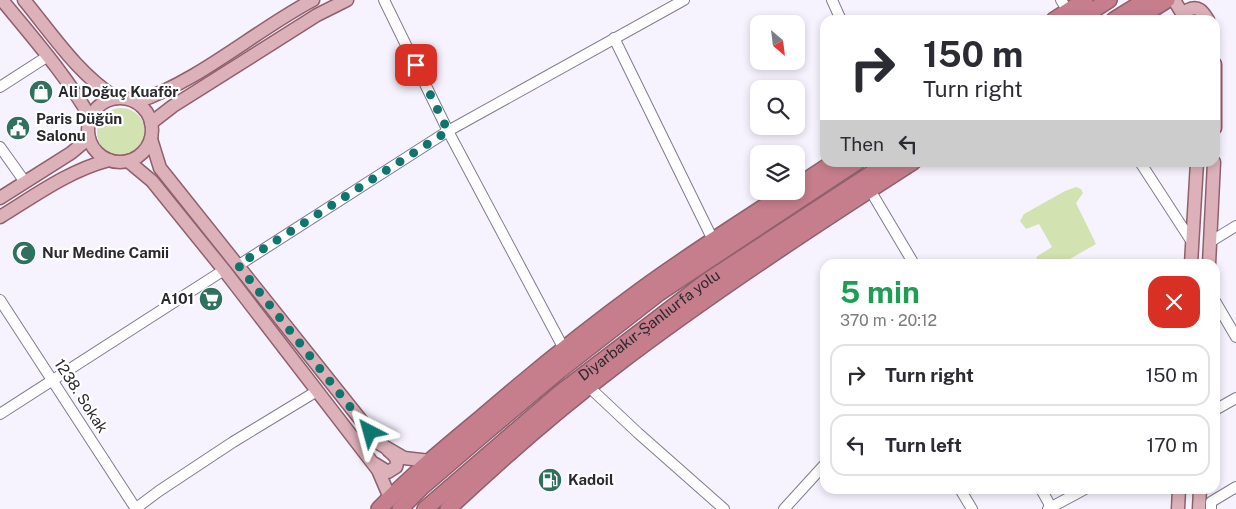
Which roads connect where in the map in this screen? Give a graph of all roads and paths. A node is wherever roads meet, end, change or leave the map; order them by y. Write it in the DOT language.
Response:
graph roads {
  1 [pos="2,0"];
  2 [pos="24,0"];
  3 [pos="313,0"];
  4 [pos="347,0"];
  5 [pos="384,0"];
  6 [pos="832,0"];
  7 [pos="1085,0"];
  8 [pos="1109,0"];
  9 [pos="1146,0"];
  10 [pos="1167,0"];
  11 [pos="1174,0"];
  12 [pos="1203,0"];
  13 [pos="677,2"];
  14 [pos="1069,10"];
  15 [pos="839,15"];
  16 [pos="1122,15"];
  17 [pos="1143,15"];
  18 [pos="1183,15"];
  19 [pos="1187,15"];
  20 [pos="1205,15"];
  21 [pos="1207,15"];
  22 [pos="614,38"];
  23 [pos="48,56"];
  24 [pos="0,87"];
  25 [pos="116,98"];
  26 [pos="137,102"];
  27 [pos="90,117"];
  28 [pos="151,123"];
  29 [pos="448,131"];
  30 [pos="89,138"];
  31 [pos="151,139"];
  32 [pos="0,147"];
  33 [pos="109,160"];
  34 [pos="128,161"];
  35 [pos="826,167"];
  36 [pos="849,167"];
  37 [pos="881,167"];
  38 [pos="905,167"];
  39 [pos="1143,167"];
  40 [pos="1197,167"];
  41 [pos="1214,167"];
  42 [pos="805,181"];
  43 [pos="25,182"];
  44 [pos="870,190"];
  45 [pos="0,198"];
  46 [pos="775,200"];
  47 [pos="0,217"];
  48 [pos="1236,226"];
  49 [pos="713,240"];
  50 [pos="1192,242"];
  51 [pos="1210,242"];
  52 [pos="911,259"];
  53 [pos="1191,259"];
  54 [pos="1209,259"];
  55 [pos="238,265"];
  56 [pos="224,270"];
  57 [pos="0,300"];
  58 [pos="1220,307"];
  59 [pos="1232,322"];
  60 [pos="1236,337"];
  61 [pos="564,349"];
  62 [pos="53,380"];
  63 [pos="590,387"];
  64 [pos="317,391"];
  65 [pos="1236,398"];
  66 [pos="1220,407"];
  67 [pos="0,414"];
  68 [pos="380,444"];
  69 [pos="369,460"];
  70 [pos="430,461"];
  71 [pos="820,469"];
  72 [pos="1236,487"];
  73 [pos="963,494"];
  74 [pos="1043,494"];
  75 [pos="1076,494"];
  76 [pos="1179,494"];
  77 [pos="1200,494"];
  78 [pos="390,506"];
  79 [pos="454,506"];
  80 [pos="1049,508"];
  81 [pos="136,509"];
  82 [pos="425,509"];
  83 [pos="724,509"];
  84 [pos="784,509"];
  85 [pos="972,509"];
  86 [pos="1178,509"];
  87 [pos="1199,509"];
  88 [pos="1211,509"];
  1 -- 23 [label="main road"];
  2 -- 25 [label="main road"];
  3 -- 26 [label="main road"];
  4 -- 28 [label="main road"];
  5 -- 29 [label="street"];
  6 -- 15 [label="street"];
  7 -- 14 [label="highway"];
  8 -- 14 [label="highway"];
  9 -- 16 [label="highway"];
  10 -- 17 [label="highway"];
  11 -- 18 [label="main road"];
  12 -- 21 [label="main road"];
  13 -- 22 [label="street"];
  19 -- 20 [label="main road"];
  22 -- 29 [label="street"];
  22 -- 49 [label="street"];
  23 -- 24 [label="street"];
  23 -- 27 [label="main road"];
  25 -- 26 [label="main road"];
  25 -- 27 [label="main road"];
  26 -- 28 [label="main road"];
  27 -- 30 [label="main road"];
  28 -- 31 [label="main road"];
  29 -- 55 [label="street"];
  29 -- 61 [label="street"];
  30 -- 33 [label="main road"];
  30 -- 43 [label="main road"];
  31 -- 34 [label="main road"];
  31 -- 55 [label="main road"];
  32 -- 43 [label="street"];
  33 -- 34 [label="main road"];
  33 -- 47 [label="main road"];
  34 -- 56 [label="main road"];
  35 -- 42 [label="highway"];
  36 -- 78 [label="highway, Diyarbakır-Şanlıurfa yolu"];
  37 -- 82 [label="highway, Diyarbakır-Şanlıurfa yolu"];
  38 -- 44 [label="highway"];
  39 -- 50 [label="street"];
  40 -- 50 [label="main road"];
  41 -- 51 [label="main road"];
  43 -- 45 [label="main road"];
  44 -- 52 [label="street"];
  44 -- 63 [label="highway"];
  46 -- 49 [label="highway"];
  48 -- 51 [label="street"];
  49 -- 61 [label="highway"];
  50 -- 53 [label="main road"];
  51 -- 54 [label="main road"];
  55 -- 68 [label="main road"];
  56 -- 62 [label="street"];
  56 -- 64 [label="main road"];
  57 -- 62 [label="street, 1238. Sokak"];
  58 -- 59 [label="street"];
  59 -- 60 [label="street"];
  61 -- 70 [label="highway"];
  62 -- 67 [label="street"];
  62 -- 81 [label="street, 1238. Sokak"];
  63 -- 79 [label="highway"];
  63 -- 83 [label="street"];
  64 -- 69 [label="main road"];
  64 -- 81 [label="street"];
  65 -- 66 [label="street"];
  68 -- 69 [label="main road"];
  68 -- 70 [label="main road"];
  69 -- 78 [label="main road"];
  70 -- 78 [label="highway"];
  71 -- 84 [label="street"];
  72 -- 88 [label="street"];
  73 -- 85 [label="street"];
  74 -- 80 [label="street"];
  75 -- 80 [label="street"];
  76 -- 86 [label="main road"];
  77 -- 87 [label="main road"];
}
